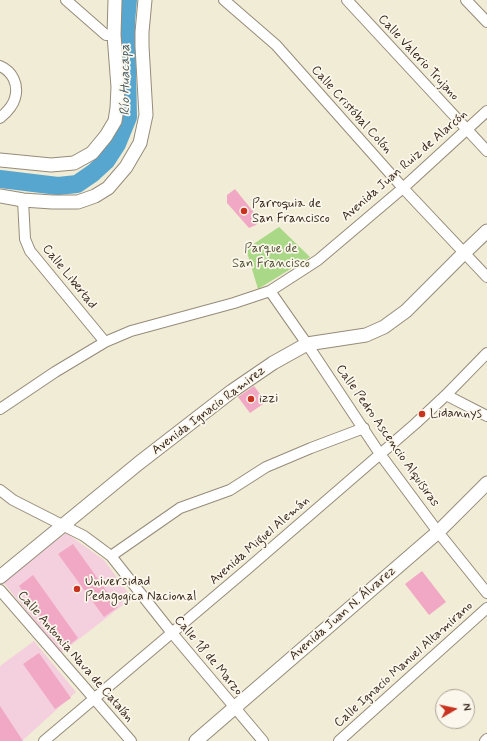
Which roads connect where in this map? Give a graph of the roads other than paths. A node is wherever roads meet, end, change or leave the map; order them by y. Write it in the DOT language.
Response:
graph roads {
  1 [pos="66,0"];
  2 [pos="115,0"];
  3 [pos="145,0"];
  4 [pos="224,0"];
  5 [pos="347,0"];
  6 [pos="466,0"];
  7 [pos="487,22"];
  8 [pos="114,35"];
  9 [pos="0,66"];
  10 [pos="487,111"];
  11 [pos="0,118"];
  12 [pos="467,130"];
  13 [pos="487,151"];
  14 [pos="0,160"];
  15 [pos="403,188"];
  16 [pos="0,196"];
  17 [pos="23,200"];
  18 [pos="487,231"];
  19 [pos="464,253"];
  20 [pos="487,277"];
  21 [pos="270,291"];
  22 [pos="105,342"];
  23 [pos="307,344"];
  24 [pos="487,353"];
  25 [pos="446,395"];
  26 [pos="0,408"];
  27 [pos="487,416"];
  28 [pos="364,428"];
  29 [pos="380,454"];
  30 [pos="487,483"];
  31 [pos="0,490"];
  32 [pos="64,526"];
  33 [pos="438,532"];
  34 [pos="111,556"];
  35 [pos="0,577"];
  36 [pos="0,590"];
  37 [pos="487,593"];
  38 [pos="487,608"];
  39 [pos="172,633"];
  40 [pos="94,699"];
  41 [pos="234,708"];
  42 [pos="487,739"];
  43 [pos="44,741"];
  44 [pos="131,741"];
  45 [pos="196,741"];
  46 [pos="263,741"];
  47 [pos="339,741"];
  48 [pos="485,741"];
  1 -- 8 [label="street"];
  2 -- 8 [label="main road"];
  3 -- 17 [label="main road"];
  4 -- 15 [label="street, Calle Cristóbal Colón"];
  5 -- 12 [label="street, Calle Valerio Trujano"];
  6 -- 7 [label="street"];
  8 -- 14 [label="main road"];
  9 -- 11 [label="street"];
  10 -- 12 [label="street, Avenida Juan Ruiz de Alarcón"];
  12 -- 13 [label="street, Calle Valerio Trujano"];
  12 -- 15 [label="street, Avenida Juan Ruiz de Alarcón"];
  15 -- 19 [label="street, Calle Cristóbal Colón"];
  15 -- 21 [label="street, Avenida Juan Ruiz de Alarcón"];
  16 -- 17 [label="main road"];
  17 -- 22 [label="street, Calle Libertad"];
  18 -- 19 [label="main road, Avenida Ignacio Ramirez"];
  19 -- 20 [label="street, Calle Cristóbal Colón"];
  19 -- 23 [label="main road, Avenida Ignacio Ramirez"];
  21 -- 22 [label="street, Avenida Juan Ruiz de Alarcón"];
  21 -- 23 [label="street, Calle Pedro Ascencio Alquisiras"];
  22 -- 26 [label="street, Avenida Juan Ruiz de Alarcón"];
  23 -- 28 [label="street, Calle Pedro Ascencio Alquisiras"];
  23 -- 32 [label="main road, Avenida Ignacio Ramirez"];
  24 -- 25 [label="street, Avenida Miguel Alemán"];
  25 -- 27 [label="street"];
  25 -- 29 [label="street, Avenida Miguel Alemán"];
  28 -- 29 [label="street, Calle Pedro Ascencio Alquisiras"];
  28 -- 34 [label="street"];
  29 -- 33 [label="street, Calle Pedro Ascencio Alquisiras"];
  29 -- 39 [label="street, Avenida Miguel Alemán"];
  30 -- 33 [label="main road, Avenida Juan N. Álvarez"];
  31 -- 32 [label="street, Calle 18 de Marzo"];
  32 -- 34 [label="street, Calle 18 de Marzo"];
  32 -- 35 [label="main road, Avenida Ignacio Ramirez"];
  33 -- 37 [label="street, Calle Pedro Ascencio Alquisiras"];
  33 -- 41 [label="main road, Avenida Juan N. Álvarez"];
  34 -- 39 [label="street, Calle 18 de Marzo"];
  36 -- 40 [label="street, Calle Antonia Nava de Catalán"];
  38 -- 47 [label="street, Calle Ignacio Manuel Altamirano"];
  39 -- 40 [label="street, Avenida Miguel Alemán"];
  39 -- 41 [label="street, Calle 18 de Marzo"];
  40 -- 43 [label="street, Avenida Miguel Alemán"];
  40 -- 44 [label="street, Calle Antonia Nava de Catalán"];
  41 -- 45 [label="main road, Avenida Juan N. Álvarez"];
  41 -- 46 [label="street, Calle 18 de Marzo"];
  42 -- 48 [label="street"];
}
